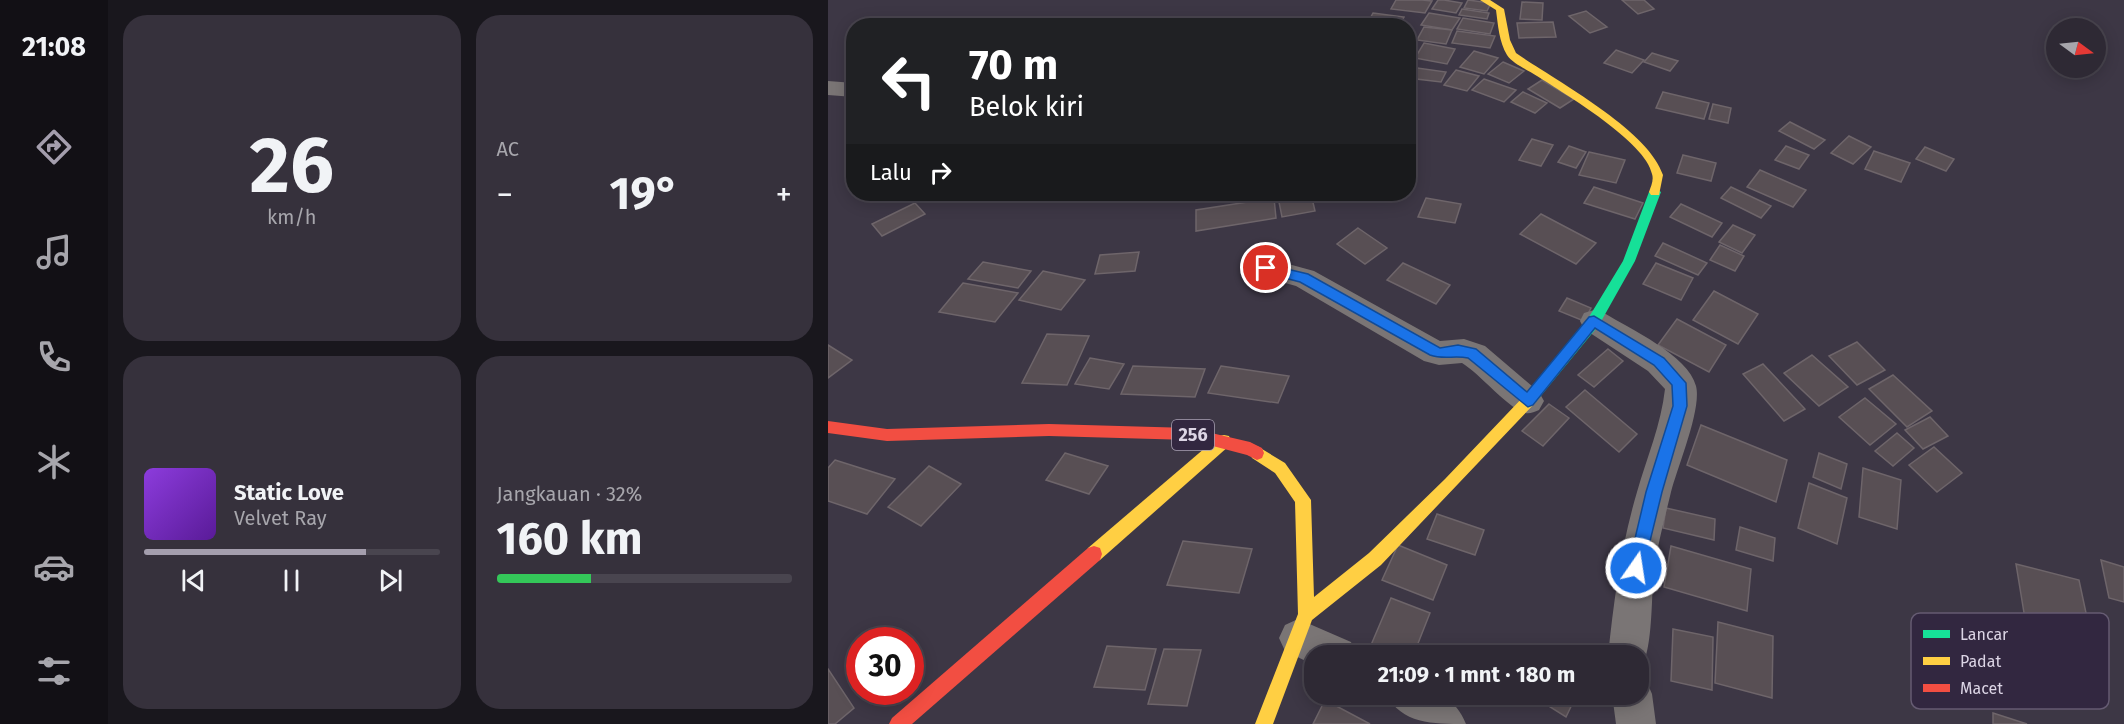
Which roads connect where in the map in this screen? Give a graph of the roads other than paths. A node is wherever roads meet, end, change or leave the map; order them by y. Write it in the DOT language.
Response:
graph roads {
  1 [pos="1484,0"];
  2 [pos="828,88"];
  3 [pos="846,89"];
  4 [pos="1266,268"];
  5 [pos="1594,321"];
  6 [pos="1528,401"];
  7 [pos="828,427"];
  8 [pos="1224,441"];
  9 [pos="1302,626"];
  10 [pos="1324,645"];
  11 [pos="1628,645"];
  12 [pos="1421,705"];
  13 [pos="1633,705"];
  14 [pos="898,724"];
  15 [pos="1264,724"];
  16 [pos="1446,724"];
  17 [pos="1636,724"];
  1 -- 5 [label="street"];
  2 -- 3 [label="street"];
  4 -- 6 [label="street"];
  5 -- 6 [label="street"];
  5 -- 11 [label="street"];
  6 -- 9 [label="street"];
  7 -- 8 [label="street, 256"];
  8 -- 9 [label="street, 256"];
  8 -- 14 [label="street"];
  9 -- 10 [label="street"];
  9 -- 15 [label="street, 256"];
  12 -- 16 [label="street"];
  13 -- 17 [label="street"];
}
